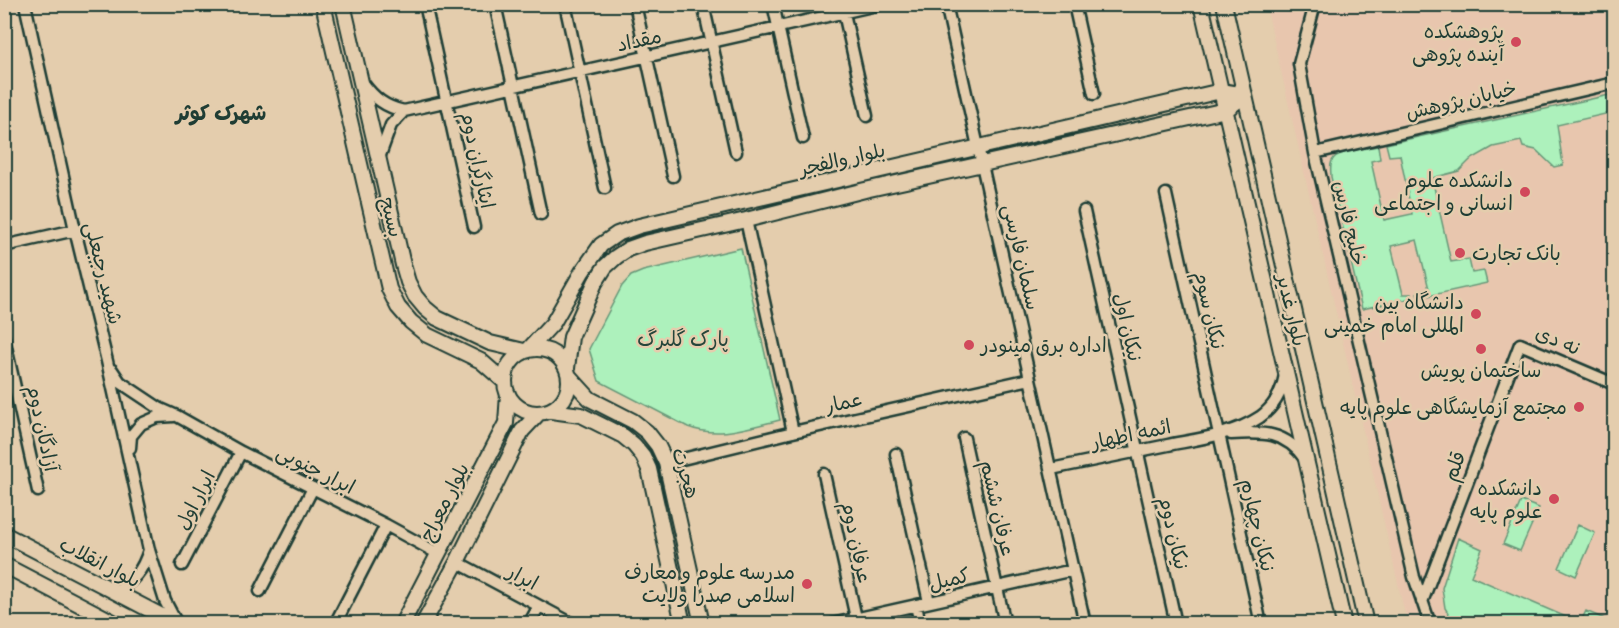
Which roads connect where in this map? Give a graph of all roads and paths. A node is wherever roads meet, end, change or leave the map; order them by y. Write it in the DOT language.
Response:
graph roads {
  1 [pos="323,4"];
  2 [pos="343,4"];
  3 [pos="425,4"];
  4 [pos="495,4"];
  5 [pos="565,4"];
  6 [pos="635,4"];
  7 [pos="704,4"];
  8 [pos="773,4"];
  9 [pos="881,4"];
  10 [pos="946,4"];
  11 [pos="1074,4"];
  12 [pos="1201,4"];
  13 [pos="1224,4"];
  14 [pos="1315,4"];
  15 [pos="26,5"];
  16 [pos="843,9"];
  17 [pos="778,27"];
  18 [pos="712,42"];
  19 [pos="646,56"];
  20 [pos="580,71"];
  21 [pos="360,78"];
  22 [pos="1614,83"];
  23 [pos="513,86"];
  24 [pos="1221,91"];
  25 [pos="1094,94"];
  26 [pos="1245,95"];
  27 [pos="446,101"];
  28 [pos="1226,110"];
  29 [pos="404,111"];
  30 [pos="867,116"];
  31 [pos="802,138"];
  32 [pos="980,147"];
  33 [pos="736,152"];
  34 [pos="1315,153"];
  35 [pos="379,159"];
  36 [pos="982,165"];
  37 [pos="673,176"];
  38 [pos="605,188"];
  39 [pos="1166,194"];
  40 [pos="1084,211"];
  41 [pos="541,214"];
  42 [pos="746,220"];
  43 [pos="474,227"];
  44 [pos="75,230"];
  45 [pos="4,246"];
  46 [pos="4,338"];
  47 [pos="1520,344"];
  48 [pos="526,351"];
  49 [pos="107,361"];
  50 [pos="1286,371"];
  51 [pos="568,372"];
  52 [pos="1030,379"];
  53 [pos="1614,384"];
  54 [pos="506,388"];
  55 [pos="544,412"];
  56 [pos="177,416"];
  57 [pos="793,432"];
  58 [pos="1219,434"];
  59 [pos="964,438"];
  60 [pos="1137,451"];
  61 [pos="241,452"];
  62 [pos="896,454"];
  63 [pos="129,460"];
  64 [pos="1307,461"];
  65 [pos="666,463"];
  66 [pos="649,469"];
  67 [pos="1051,469"];
  68 [pos="824,474"];
  69 [pos="313,488"];
  70 [pos="38,491"];
  71 [pos="386,525"];
  72 [pos="4,534"];
  73 [pos="149,550"];
  74 [pos="439,554"];
  75 [pos="457,562"];
  76 [pos="4,565"];
  77 [pos="182,566"];
  78 [pos="1073,570"];
  79 [pos="997,587"];
  80 [pos="114,591"];
  81 [pos="260,591"];
  82 [pos="929,602"];
  83 [pos="1422,602"];
  84 [pos="916,605"];
  85 [pos="539,606"];
  86 [pos="856,618"];
  87 [pos="682,623"];
  88 [pos="837,623"];
  89 [pos="117,624"];
  90 [pos="177,624"];
  91 [pos="334,624"];
  92 [pos="402,624"];
  93 [pos="423,624"];
  94 [pos="529,624"];
  95 [pos="573,624"];
  96 [pos="702,624"];
  97 [pos="920,624"];
  98 [pos="1005,624"];
  99 [pos="1085,624"];
  100 [pos="1176,624"];
  101 [pos="1261,624"];
  102 [pos="1344,624"];
  103 [pos="1366,624"];
  104 [pos="1430,624"];
  1 -- 54 [label="main road, بسیج"];
  2 -- 21 [label="main road, بسیج"];
  3 -- 27 [label="street, ایثارگران دوم"];
  4 -- 23 [label="street"];
  5 -- 20 [label="street"];
  6 -- 19 [label="street"];
  7 -- 18 [label="street"];
  8 -- 17 [label="street"];
  9 -- 16 [label="street, مقداد"];
  10 -- 32 [label="street, سلمان فارسی"];
  11 -- 25 [label="street"];
  12 -- 24 [label="main road, بلوار غدیر"];
  13 -- 26 [label="main road, بلوار غدیر"];
  14 -- 34 [label="street, خلیج فارس"];
  15 -- 44 [label="street, شهید رجبعلی"];
  16 -- 17 [label="street, مقداد"];
  16 -- 30 [label="street"];
  17 -- 18 [label="street, مقداد"];
  17 -- 31 [label="street"];
  18 -- 19 [label="street, مقداد"];
  18 -- 33 [label="street"];
  19 -- 20 [label="street, مقداد"];
  19 -- 37 [label="street"];
  20 -- 23 [label="street, مقداد"];
  20 -- 38 [label="street"];
  21 -- 29 [label="street"];
  21 -- 35 [label="main road, بسیج"];
  22 -- 34 [label="street, خیابان پژوهش"];
  23 -- 27 [label="street, مقداد"];
  23 -- 41 [label="street"];
  24 -- 26 [label="main road"];
  24 -- 28 [label="main road, بلوار غدیر"];
  24 -- 32 [label="main road, بلوار والفجر"];
  26 -- 28 [label="main road"];
  26 -- 103 [label="main road, بلوار غدیر"];
  27 -- 29 [label="street, مقداد"];
  27 -- 43 [label="street, ایثارگران دوم"];
  28 -- 36 [label="main road, بلوار والفجر"];
  28 -- 50 [label="main road, بلوار غدیر"];
  29 -- 35 [label="street"];
  32 -- 36 [label="street, سلمان فارسی"];
  32 -- 48 [label="main road, بلوار والفجر"];
  34 -- 83 [label="street, خلیج فارس"];
  35 -- 48 [label="main road, بسیج"];
  36 -- 42 [label="main road, بلوار والفجر"];
  36 -- 52 [label="street, سلمان فارسی"];
  39 -- 58 [label="street, نیکان سوم"];
  40 -- 60 [label="street, نیکان اول"];
  42 -- 51 [label="main road, بلوار والفجر"];
  42 -- 57 [label="street"];
  44 -- 45 [label="street"];
  44 -- 49 [label="street, شهید رجبعلی"];
  46 -- 70 [label="street, آزادگان دوم"];
  47 -- 53 [label="street, نه دی"];
  47 -- 83 [label="street, قلم"];
  48 -- 51 [label="main road"];
  48 -- 54 [label="main road"];
  49 -- 56 [label="street, ابرار جنوبی"];
  49 -- 63 [label="street, شهید رجبعلی"];
  50 -- 58 [label="street, ائمه اطهار"];
  50 -- 64 [label="main road, بلوار غدیر"];
  51 -- 55 [label="main road"];
  51 -- 65 [label="main road, هجرت"];
  52 -- 57 [label="street, عمار"];
  52 -- 67 [label="street, سلمان فارسی"];
  54 -- 55 [label="main road"];
  54 -- 74 [label="main road, بلوار معراج"];
  55 -- 66 [label="main road, هجرت"];
  55 -- 75 [label="main road, بلوار معراج"];
  56 -- 61 [label="street, ابرار جنوبی"];
  56 -- 63 [label="street"];
  57 -- 65 [label="street, عمار"];
  58 -- 60 [label="street, ائمه اطهار"];
  58 -- 64 [label="street, ائمه اطهار"];
  58 -- 101 [label="street, نیکان چهارم"];
  59 -- 79 [label="street, عرفان ششم"];
  60 -- 67 [label="street, ائمه اطهار"];
  60 -- 100 [label="street, نیکان دوم"];
  61 -- 69 [label="street, ابرار جنوبی"];
  61 -- 77 [label="street, ابرار اول"];
  62 -- 82 [label="street"];
  63 -- 73 [label="street, شهید رجبعلی"];
  64 -- 102 [label="main road, بلوار غدیر"];
  65 -- 66 [label="main road"];
  65 -- 96 [label="main road, هجرت"];
  66 -- 87 [label="main road, هجرت"];
  67 -- 78 [label="street, سلمان فارسی"];
  68 -- 86 [label="street, عرفان دوم"];
  69 -- 71 [label="street, ابرار جنوبی"];
  69 -- 81 [label="street"];
  71 -- 74 [label="street, ابرار جنوبی"];
  71 -- 91 [label="street"];
  72 -- 80 [label="main road, بلوار انقلاب"];
  73 -- 80 [label="street"];
  73 -- 90 [label="street, شهید رجبعلی"];
  74 -- 92 [label="main road, بلوار معراج"];
  75 -- 85 [label="street, ابرار"];
  75 -- 93 [label="main road, بلوار معراج"];
  76 -- 89 [label="main road"];
  78 -- 79 [label="street, کمیل"];
  78 -- 99 [label="street, سلمان فارسی"];
  79 -- 82 [label="street, کمیل"];
  79 -- 98 [label="street, عرفان ششم"];
  80 -- 90 [label="main road, بلوار انقلاب"];
  82 -- 84 [label="street, کمیل"];
  83 -- 104 [label="street, خلیج فارس"];
  84 -- 86 [label="street, کمیل"];
  84 -- 97 [label="street"];
  85 -- 94 [label="street"];
  85 -- 95 [label="street, ابرار"];
  86 -- 88 [label="street, کمیل"];
}
